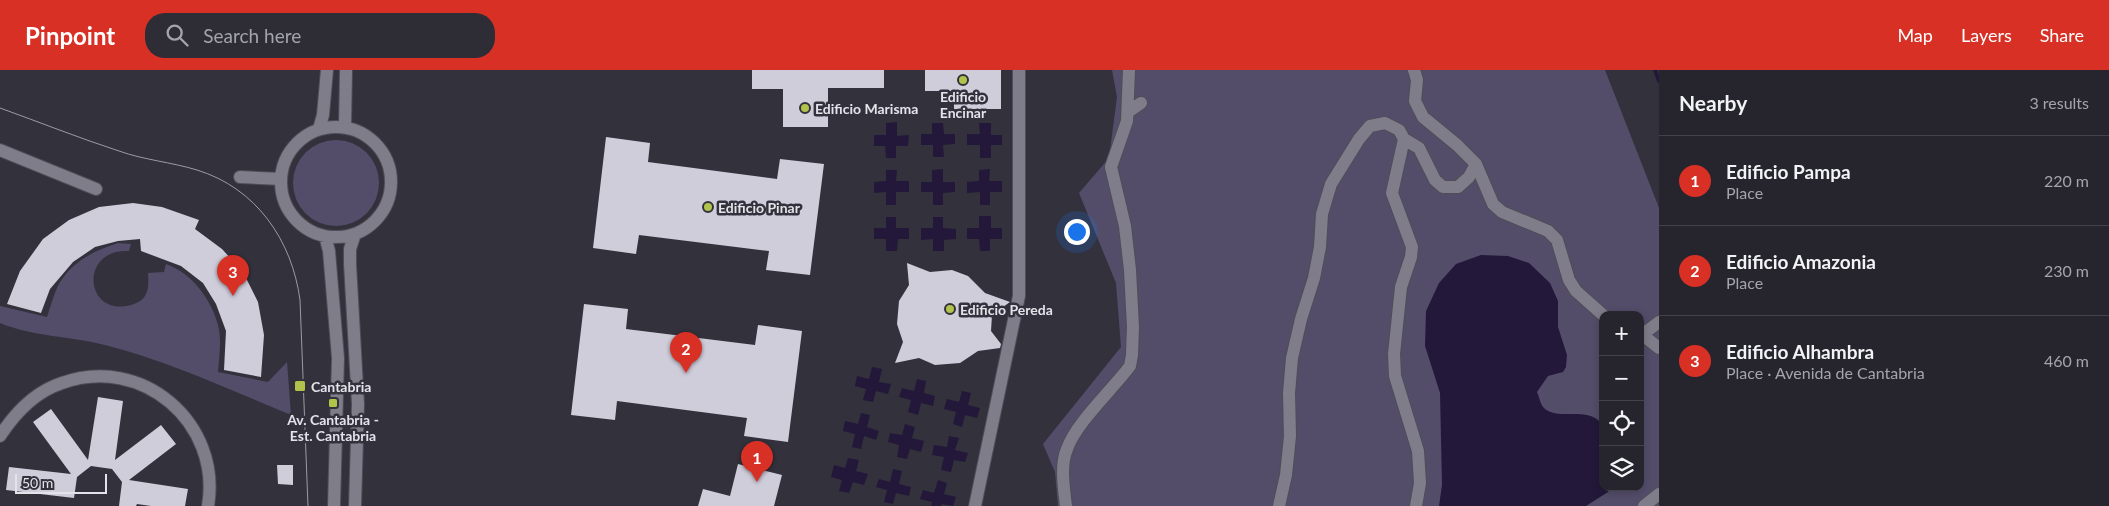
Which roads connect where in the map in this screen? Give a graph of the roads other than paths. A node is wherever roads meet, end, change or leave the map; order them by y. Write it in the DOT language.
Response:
graph roads {
  1 [pos="327,70"];
  2 [pos="346,70"];
  3 [pos="1019,70"];
  4 [pos="1129,70"];
  5 [pos="1414,70"];
  6 [pos="1141,103"];
  7 [pos="1128,112"];
  8 [pos="345,127"];
  9 [pos="319,129"];
  10 [pos="1404,138"];
  11 [pos="0,150"];
  12 [pos="1476,164"];
  13 [pos="240,177"];
  14 [pos="281,179"];
  15 [pos="96,189"];
  16 [pos="355,234"];
  17 [pos="325,236"];
  18 [pos="1599,311"];
  19 [pos="1659,322"];
  20 [pos="1644,332"];
  21 [pos="1644,335"];
  22 [pos="1659,348"];
  23 [pos="0,436"];
  24 [pos="1659,494"];
  25 [pos="208,506"];
  26 [pos="334,506"];
  27 [pos="355,506"];
  28 [pos="975,506"];
  29 [pos="1066,506"];
  30 [pos="1279,506"];
  31 [pos="1416,506"];
  32 [pos="1644,506"];
  1 -- 9 [label="street"];
  2 -- 8 [label="street"];
  3 -- 28 [label="street"];
  4 -- 7 [label="street"];
  5 -- 12 [label="street"];
  6 -- 7 [label="street"];
  7 -- 29 [label="street"];
  8 -- 9 [label="street"];
  8 -- 16 [label="street"];
  9 -- 14 [label="street"];
  10 -- 12 [label="street"];
  10 -- 30 [label="street"];
  10 -- 31 [label="street"];
  11 -- 15 [label="street"];
  12 -- 18 [label="street"];
  13 -- 14 [label="street"];
  14 -- 17 [label="street"];
  16 -- 17 [label="street"];
  16 -- 27 [label="street"];
  17 -- 26 [label="street"];
  19 -- 20 [label="street"];
  21 -- 22 [label="street"];
  23 -- 25 [label="street"];
  24 -- 32 [label="street"];
}
